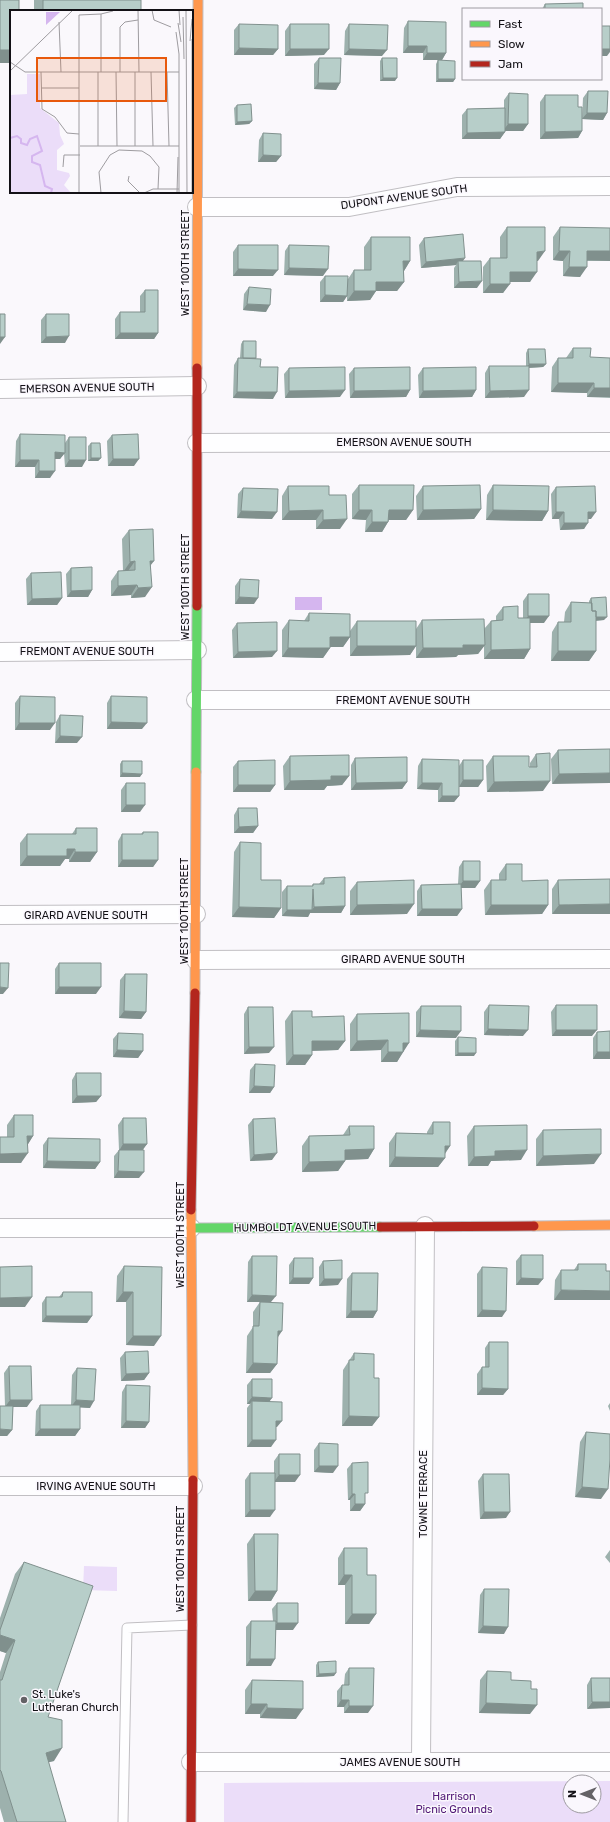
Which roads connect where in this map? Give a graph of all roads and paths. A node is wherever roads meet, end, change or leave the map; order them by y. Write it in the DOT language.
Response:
graph roads {
  1 [pos="198,0"];
  2 [pos="610,186"];
  3 [pos="197,207"];
  4 [pos="197,386"];
  5 [pos="0,389"];
  6 [pos="610,442"];
  7 [pos="197,443"];
  8 [pos="197,650"];
  9 [pos="0,652"];
  10 [pos="196,700"];
  11 [pos="610,700"];
  12 [pos="196,914"];
  13 [pos="0,915"];
  14 [pos="610,959"];
  15 [pos="196,960"];
  16 [pos="610,1225"];
  17 [pos="425,1226"];
  18 [pos="0,1228"];
  19 [pos="191,1228"];
  20 [pos="0,1486"];
  21 [pos="192,1486"];
  22 [pos="192,1625"];
  23 [pos="421,1761"];
  24 [pos="191,1762"];
  25 [pos="610,1762"];
  26 [pos="123,1822"];
  27 [pos="191,1822"];
  1 -- 3 [label="street, WEST 100TH STREET"];
  2 -- 3 [label="street, DUPONT AVENUE SOUTH"];
  3 -- 4 [label="street, WEST 100TH STREET"];
  4 -- 5 [label="street, EMERSON AVENUE SOUTH"];
  4 -- 7 [label="street, WEST 100TH STREET"];
  6 -- 7 [label="street, EMERSON AVENUE SOUTH"];
  7 -- 8 [label="street, WEST 100TH STREET"];
  8 -- 9 [label="street, FREMONT AVENUE SOUTH"];
  8 -- 10 [label="street, WEST 100TH STREET"];
  10 -- 11 [label="street, FREMONT AVENUE SOUTH"];
  10 -- 12 [label="street, WEST 100TH STREET"];
  12 -- 13 [label="street, GIRARD AVENUE SOUTH"];
  12 -- 15 [label="street, WEST 100TH STREET"];
  14 -- 15 [label="street, GIRARD AVENUE SOUTH"];
  15 -- 19 [label="street, WEST 100TH STREET"];
  16 -- 17 [label="street, HUMBOLDT AVENUE SOUTH"];
  17 -- 19 [label="street, HUMBOLDT AVENUE SOUTH"];
  17 -- 23 [label="street, TOWNE TERRACE"];
  18 -- 19 [label="street, HUMBOLDT AVENUE SOUTH"];
  19 -- 21 [label="street, WEST 100TH STREET"];
  20 -- 21 [label="street, IRVING AVENUE SOUTH"];
  21 -- 22 [label="street, WEST 100TH STREET"];
  22 -- 24 [label="street, WEST 100TH STREET"];
  22 -- 26 [label="lane"];
  23 -- 24 [label="street, JAMES AVENUE SOUTH"];
  23 -- 25 [label="street, JAMES AVENUE SOUTH"];
  24 -- 27 [label="street, WEST 100TH STREET"];
}
